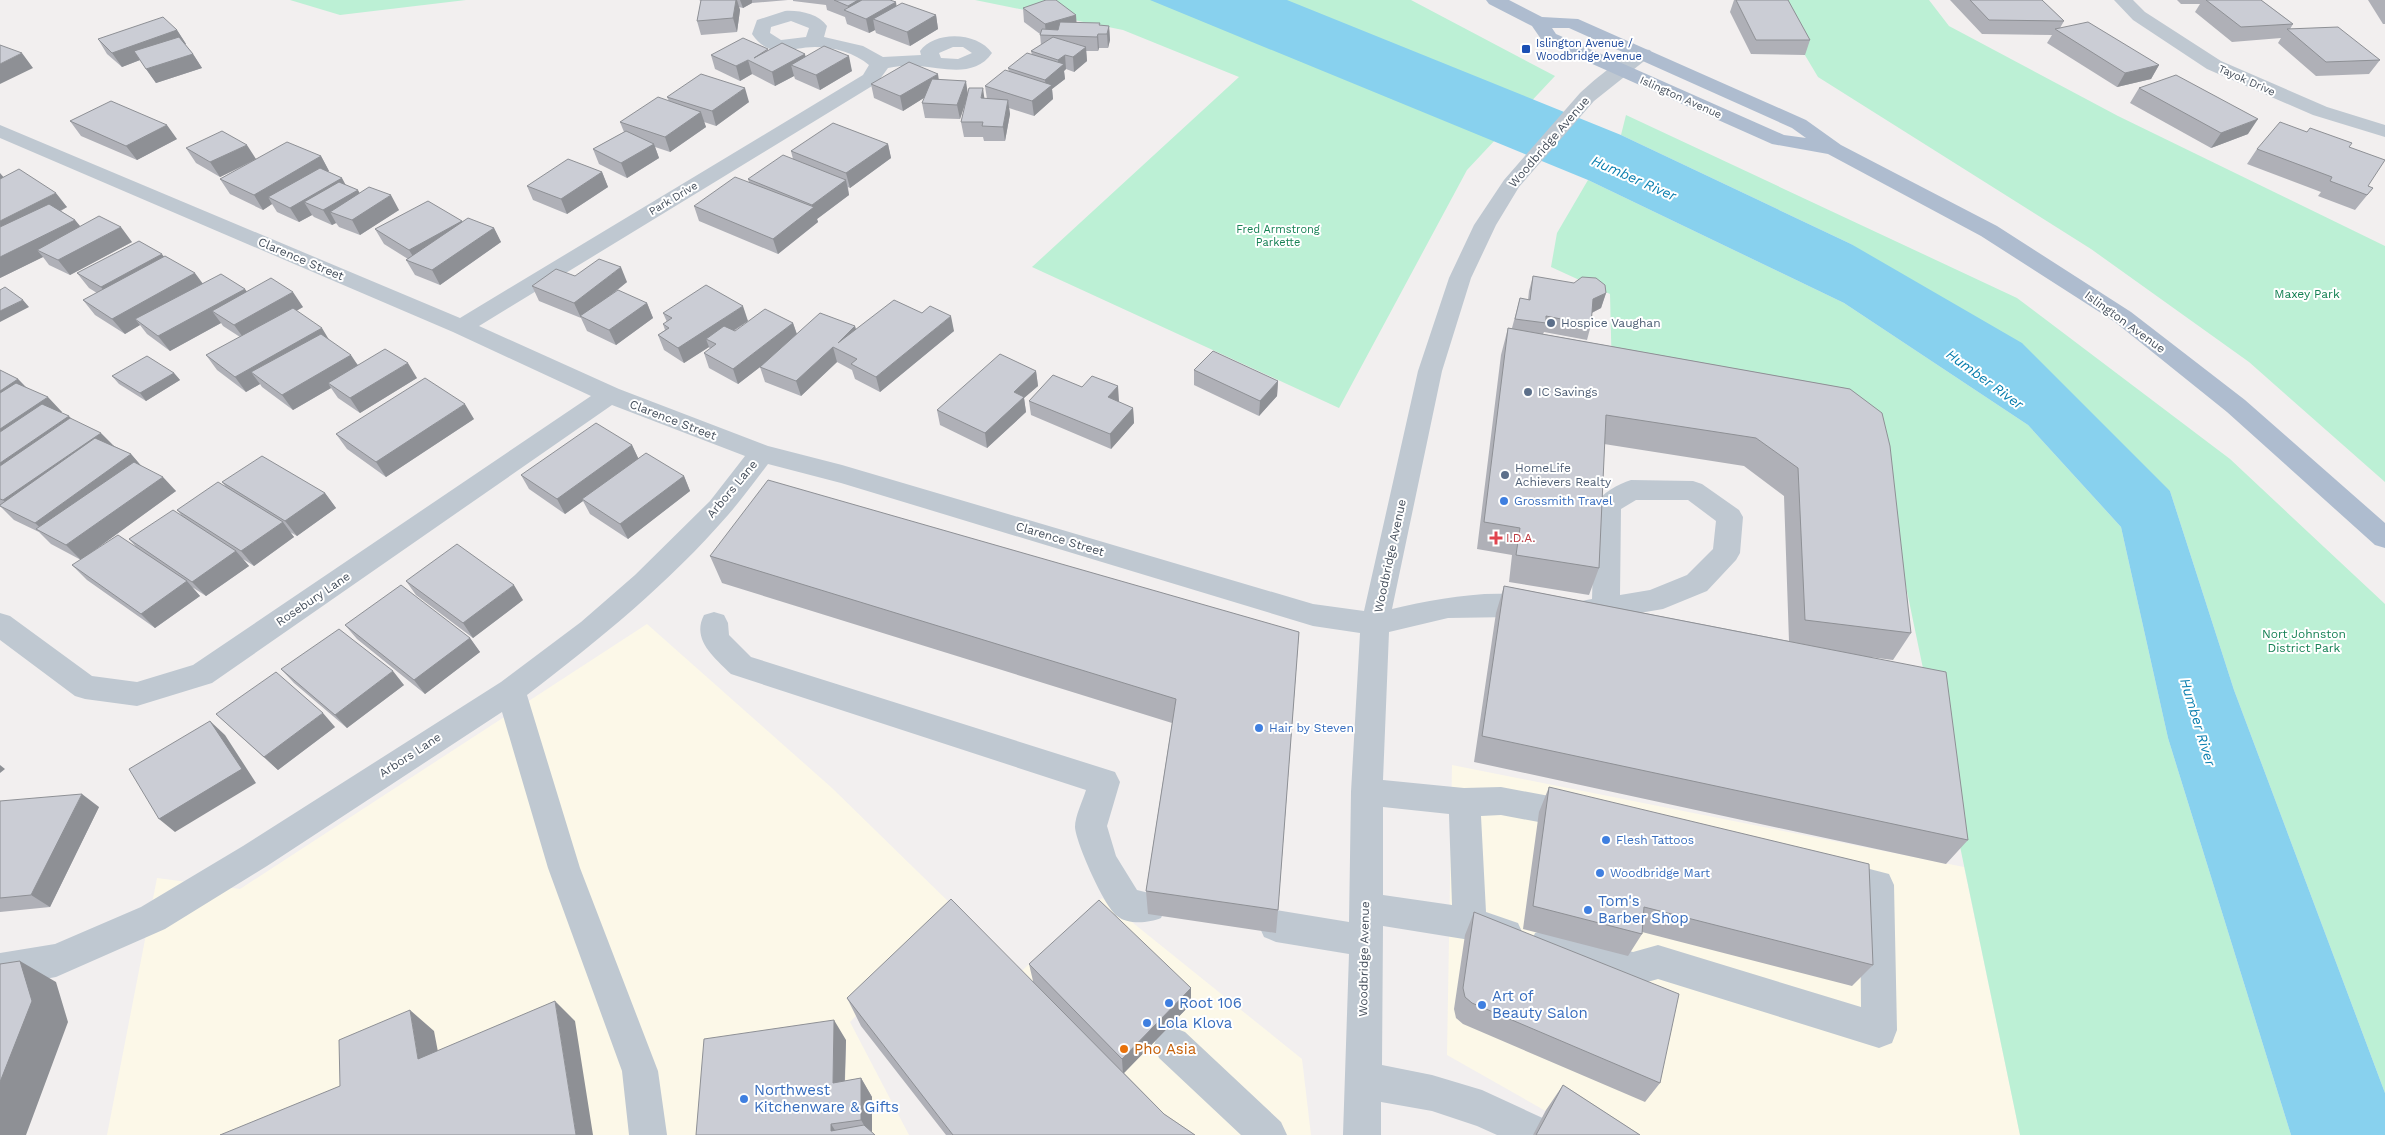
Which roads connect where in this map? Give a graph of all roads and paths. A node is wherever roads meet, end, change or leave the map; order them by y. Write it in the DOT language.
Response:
graph roads {
  1 [pos="1495,0"];
  2 [pos="2123,0"];
  3 [pos="1539,22"];
  4 [pos="814,41"];
  5 [pos="1644,54"];
  6 [pos="933,61"];
  7 [pos="880,63"];
  8 [pos="1620,70"];
  9 [pos="0,131"];
  10 [pos="2385,132"];
  11 [pos="1834,149"];
  12 [pos="461,327"];
  13 [pos="610,395"];
  14 [pos="762,453"];
  15 [pos="2385,538"];
  16 [pos="1606,608"];
  17 [pos="714,623"];
  18 [pos="0,624"];
  19 [pos="1375,624"];
  20 [pos="511,691"];
  21 [pos="1366,792"];
  22 [pos="1464,802"];
  23 [pos="1606,822"];
  24 [pos="1810,870"];
  25 [pos="1149,907"];
  26 [pos="1365,908"];
  27 [pos="1470,924"];
  28 [pos="1276,926"];
  29 [pos="1366,941"];
  30 [pos="0,970"];
  31 [pos="1172,1045"];
  32 [pos="1362,1080"];
  33 [pos="1534,1133"];
  34 [pos="648,1135"];
  35 [pos="1268,1135"];
  36 [pos="1362,1135"];
  1 -- 3 [label="main road, Islington Avenue"];
  2 -- 10 [label="street, Tayok Drive"];
  3 -- 5 [label="main road, Islington Avenue"];
  3 -- 8 [label="main road, Islington Avenue"];
  4 -- 7 [label="street"];
  5 -- 8 [label="street, Woodbridge Avenue"];
  5 -- 11 [label="main road, Islington Avenue"];
  6 -- 7 [label="street"];
  7 -- 12 [label="street, Park Drive"];
  8 -- 11 [label="main road, Islington Avenue"];
  8 -- 19 [label="street, Woodbridge Avenue"];
  9 -- 12 [label="street, Clarence Street"];
  11 -- 15 [label="main road, Islington Avenue"];
  12 -- 13 [label="street, Clarence Street"];
  13 -- 14 [label="street, Clarence Street"];
  13 -- 18 [label="street, Rosebury Lane"];
  14 -- 19 [label="street, Clarence Street"];
  14 -- 20 [label="street, Arbors Lane"];
  16 -- 16 [label="street"];
  16 -- 19 [label="street"];
  17 -- 25 [label="street"];
  19 -- 21 [label="street, Woodbridge Avenue"];
  20 -- 30 [label="street, Arbors Lane"];
  20 -- 34 [label="street"];
  21 -- 22 [label="street"];
  21 -- 26 [label="street, Woodbridge Avenue"];
  22 -- 23 [label="street"];
  22 -- 27 [label="street"];
  24 -- 27 [label="street"];
  26 -- 27 [label="street"];
  26 -- 29 [label="street, Woodbridge Avenue"];
  28 -- 29 [label="street"];
  29 -- 32 [label="street, Woodbridge Avenue"];
  31 -- 35 [label="street"];
  32 -- 33 [label="street"];
  32 -- 36 [label="street, Woodbridge Avenue"];
}
